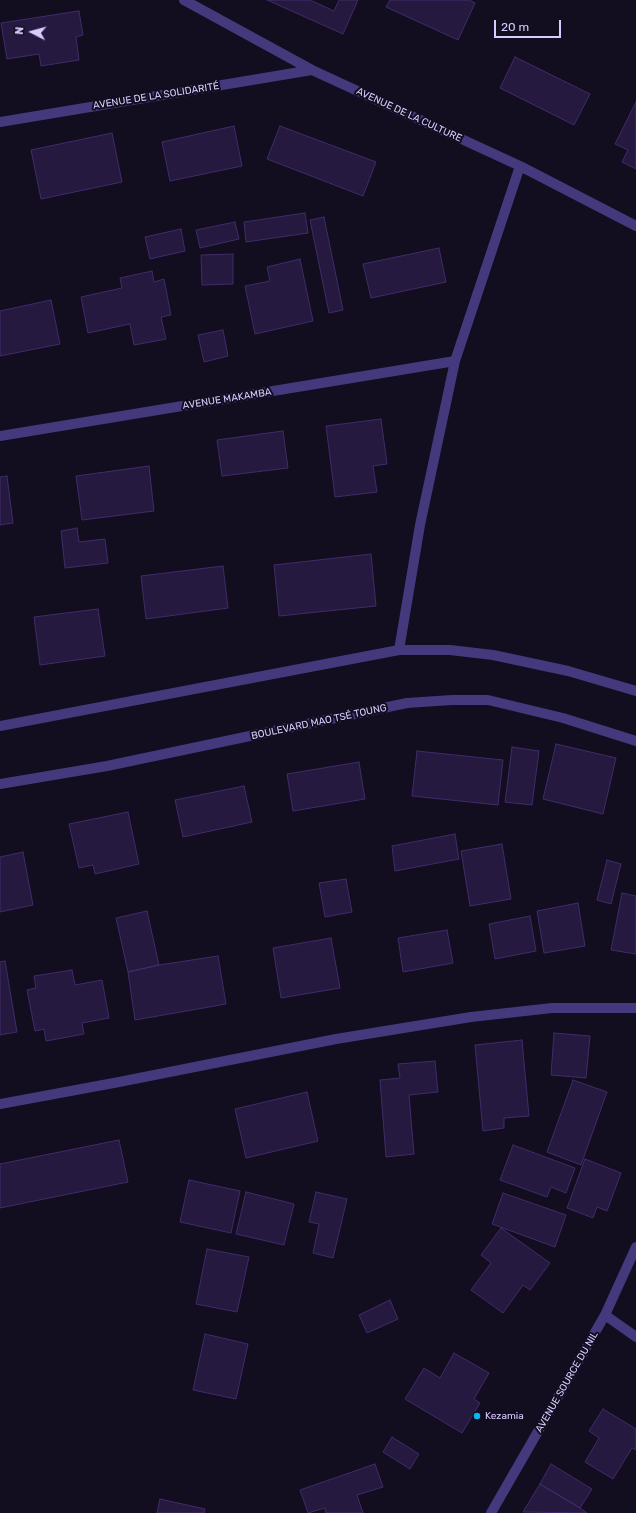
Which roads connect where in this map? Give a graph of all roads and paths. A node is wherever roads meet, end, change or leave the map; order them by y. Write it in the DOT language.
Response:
graph roads {
  1 [pos="184,0"];
  2 [pos="312,70"];
  3 [pos="0,122"];
  4 [pos="520,166"];
  5 [pos="636,226"];
  6 [pos="455,361"];
  7 [pos="0,436"];
  8 [pos="399,650"];
  9 [pos="636,690"];
  10 [pos="0,726"];
  11 [pos="636,741"];
  12 [pos="0,784"];
  13 [pos="636,1008"];
  14 [pos="0,1104"];
  15 [pos="636,1247"];
  16 [pos="605,1315"];
  17 [pos="636,1337"];
  18 [pos="491,1513"];
  1 -- 2 [label="street, AVENUE DE LA CULTURE"];
  2 -- 3 [label="street, AVENUE DE LA SOLIDARITÉ"];
  2 -- 4 [label="street, AVENUE DE LA CULTURE"];
  4 -- 5 [label="street, AVENUE DE LA CULTURE"];
  4 -- 6 [label="street"];
  6 -- 7 [label="street, AVENUE MAKAMBA"];
  6 -- 8 [label="street"];
  8 -- 9 [label="street"];
  8 -- 10 [label="street"];
  11 -- 12 [label="street, BOULEVARD MAO TSÉ TOUNG"];
  13 -- 14 [label="street"];
  15 -- 16 [label="street, AVENUE SOURCE DU NIL"];
  16 -- 17 [label="street"];
  16 -- 18 [label="street, AVENUE SOURCE DU NIL"];
}
